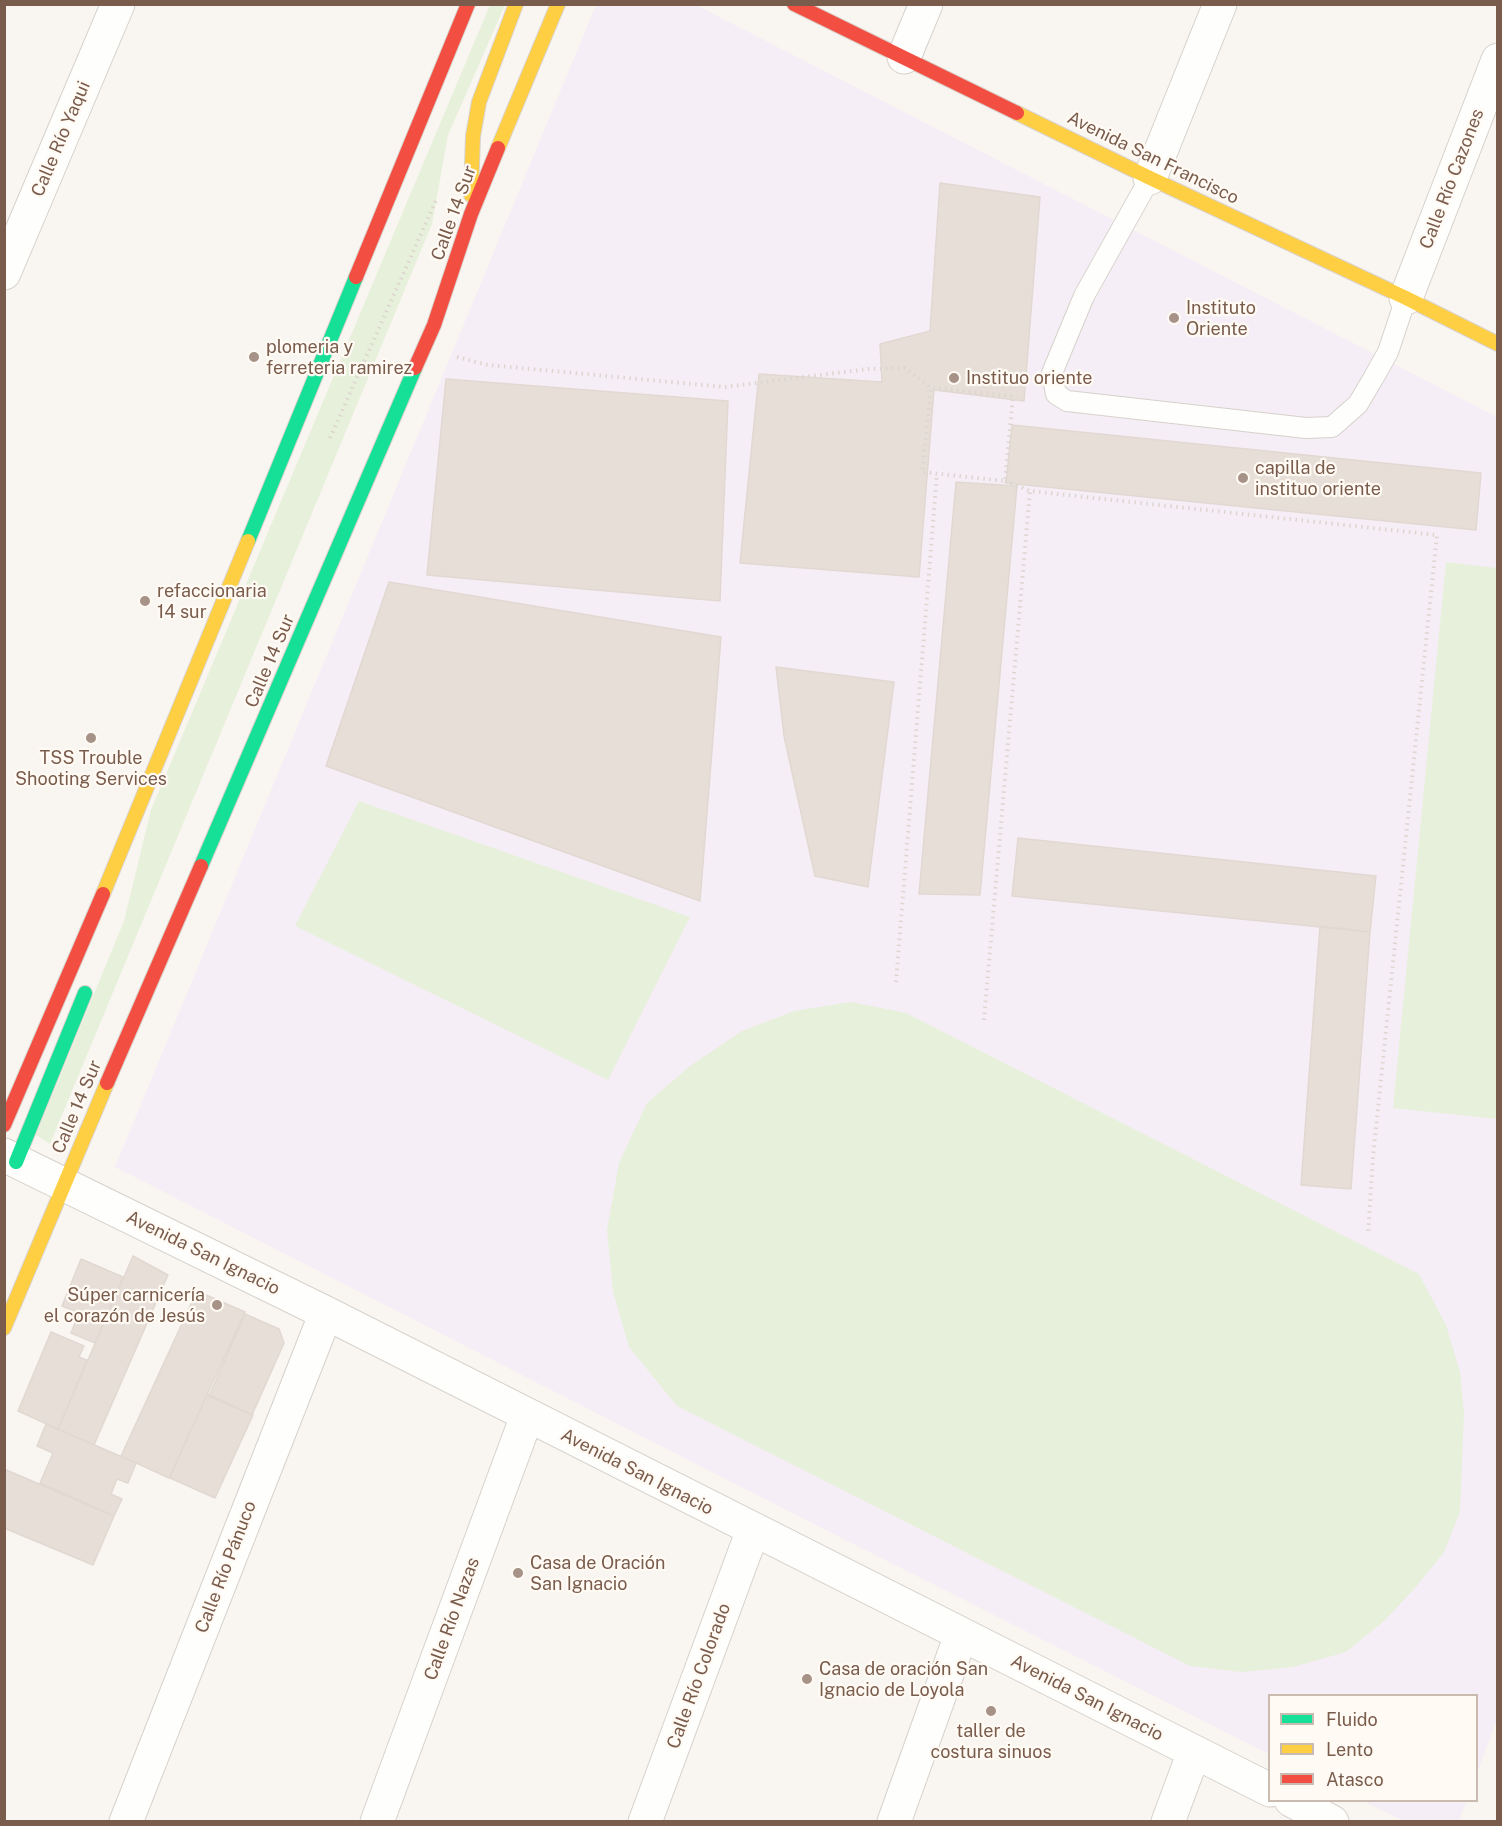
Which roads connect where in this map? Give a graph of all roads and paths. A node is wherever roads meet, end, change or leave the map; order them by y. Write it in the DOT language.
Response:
graph roads {
  1 [pos="118,4"];
  2 [pos="468,4"];
  3 [pos="516,4"];
  4 [pos="558,4"];
  5 [pos="794,4"];
  6 [pos="926,4"];
  7 [pos="1220,4"];
  8 [pos="904,57"];
  9 [pos="1497,60"];
  10 [pos="1150,178"];
  11 [pos="471,214"];
  12 [pos="4,273"];
  13 [pos="1406,298"];
  14 [pos="1497,344"];
  15 [pos="424,348"];
  16 [pos="931,388"];
  17 [pos="937,474"];
  18 [pos="1005,481"];
  19 [pos="1030,491"];
  20 [pos="100,900"];
  21 [pos="98,940"];
  22 [pos="90,982"];
  23 [pos="896,982"];
  24 [pos="984,1020"];
  25 [pos="4,1125"];
  26 [pos="10,1159"];
  27 [pos="63,1185"];
  28 [pos="1368,1234"];
  29 [pos="326,1313"];
  30 [pos="4,1328"];
  31 [pos="527,1416"];
  32 [pos="753,1530"];
  33 [pos="961,1635"];
  34 [pos="1194,1752"];
  35 [pos="1268,1789"];
  36 [pos="1294,1802"];
  37 [pos="126,1821"];
  38 [pos="377,1821"];
  39 [pos="645,1821"];
  40 [pos="894,1821"];
  41 [pos="1168,1821"];
  42 [pos="1332,1821"];
  1 -- 12 [label="street, Calle Río Yaqui"];
  2 -- 20 [label="main road"];
  3 -- 11 [label="main road"];
  4 -- 11 [label="main road, Calle 14 Sur"];
  5 -- 8 [label="main road, Avenida San Francisco"];
  6 -- 8 [label="street"];
  7 -- 10 [label="street"];
  8 -- 10 [label="main road, Avenida San Francisco"];
  9 -- 13 [label="street, Calle Río Cazones"];
  10 -- 13 [label="main road, Avenida San Francisco"];
  10 -- 13 [label="lane"];
  11 -- 15 [label="main road, Calle 14 Sur"];
  13 -- 14 [label="main road, Avenida San Francisco"];
  15 -- 16 [label="path"];
  15 -- 27 [label="main road, Calle 14 Sur"];
  16 -- 17 [label="path"];
  16 -- 18 [label="path"];
  17 -- 18 [label="path"];
  17 -- 23 [label="path"];
  18 -- 19 [label="path"];
  19 -- 24 [label="path"];
  19 -- 28 [label="path"];
  20 -- 21 [label="main road"];
  20 -- 25 [label="main road"];
  22 -- 26 [label="main road"];
  26 -- 27 [label="street, Avenida San Ignacio"];
  27 -- 29 [label="street, Avenida San Ignacio"];
  27 -- 30 [label="main road, Calle 14 Sur"];
  29 -- 31 [label="street, Avenida San Ignacio"];
  29 -- 37 [label="street, Calle Río Pánuco"];
  31 -- 32 [label="street, Avenida San Ignacio"];
  31 -- 38 [label="street, Calle Río Nazas"];
  32 -- 33 [label="street, Avenida San Ignacio"];
  32 -- 39 [label="street, Calle Río Colorado"];
  33 -- 34 [label="street, Avenida San Ignacio"];
  33 -- 40 [label="street"];
  34 -- 35 [label="street, Avenida San Ignacio"];
  34 -- 41 [label="street"];
  36 -- 42 [label="street"];
}
